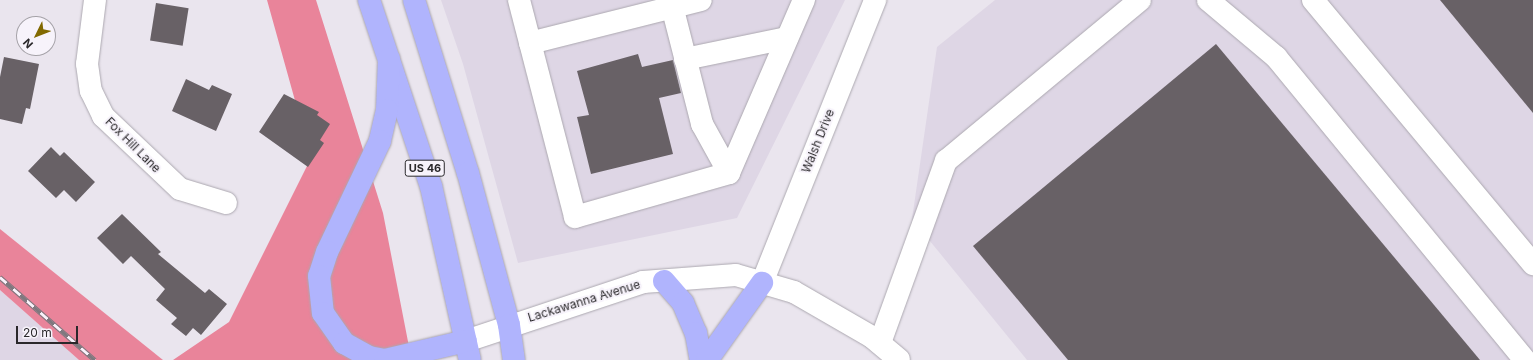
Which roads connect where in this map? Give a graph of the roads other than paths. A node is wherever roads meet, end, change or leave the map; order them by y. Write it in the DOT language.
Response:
graph roads {
  1 [pos="95,0"];
  2 [pos="369,0"];
  3 [pos="414,0"];
  4 [pos="519,0"];
  5 [pos="701,0"];
  6 [pos="804,0"];
  7 [pos="875,0"];
  8 [pos="1140,0"];
  9 [pos="1208,0"];
  10 [pos="1313,0"];
  11 [pos="672,6"];
  12 [pos="787,38"];
  13 [pos="530,43"];
  14 [pos="389,59"];
  15 [pos="685,59"];
  16 [pos="730,173"];
  17 [pos="226,203"];
  18 [pos="1533,264"];
  19 [pos="664,281"];
  20 [pos="762,283"];
  21 [pos="509,325"];
  22 [pos="880,343"];
  23 [pos="468,351"];
  24 [pos="514,360"];
  25 [pos="701,360"];
  26 [pos="707,360"];
  27 [pos="900,360"];
  28 [pos="1525,360"];
  1 -- 17 [label="street, Fox Hill Lane"];
  2 -- 14 [label="highway, US 46"];
  3 -- 21 [label="highway, US 46"];
  4 -- 13 [label="street"];
  5 -- 11 [label="street"];
  6 -- 12 [label="street"];
  7 -- 20 [label="street, Walsh Drive"];
  8 -- 22 [label="street"];
  9 -- 28 [label="street"];
  10 -- 18 [label="street"];
  11 -- 13 [label="street"];
  11 -- 15 [label="street"];
  12 -- 15 [label="street"];
  12 -- 16 [label="street"];
  13 -- 16 [label="street"];
  14 -- 23 [label="highway, US 46"];
  14 -- 23 [label="highway"];
  15 -- 16 [label="street"];
  19 -- 20 [label="street, Lackawanna Avenue"];
  19 -- 21 [label="street, Lackawanna Avenue"];
  19 -- 25 [label="highway"];
  20 -- 22 [label="street, Lackawanna Avenue"];
  20 -- 26 [label="highway"];
  21 -- 23 [label="street, Lackawanna Avenue"];
  21 -- 24 [label="highway, US 46"];
  22 -- 27 [label="street, Lackawanna Avenue"];
}
